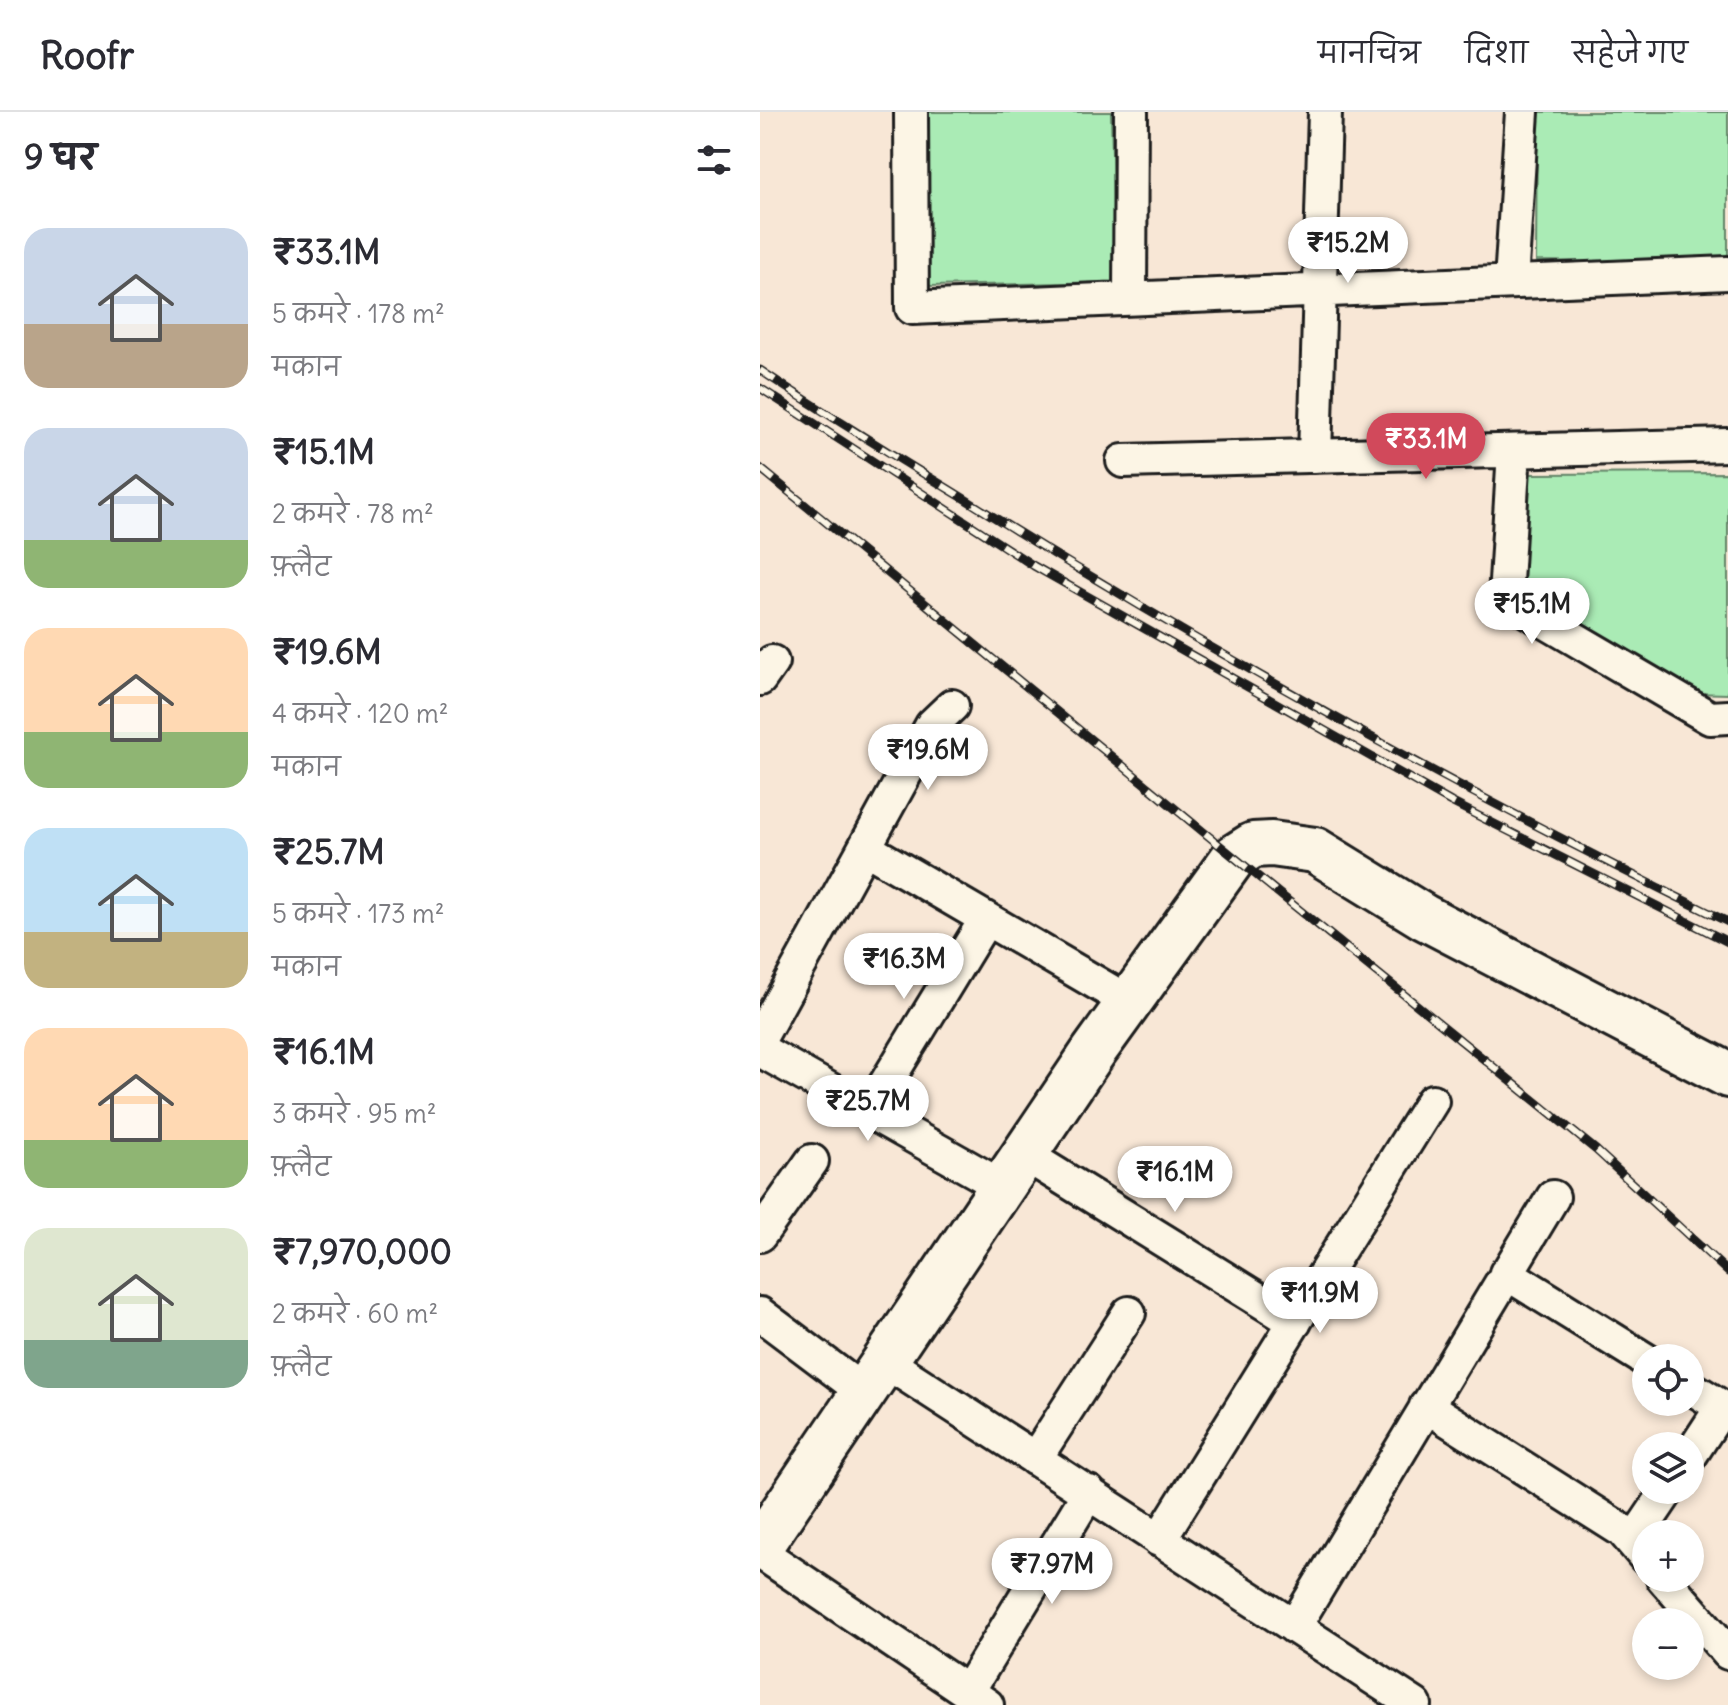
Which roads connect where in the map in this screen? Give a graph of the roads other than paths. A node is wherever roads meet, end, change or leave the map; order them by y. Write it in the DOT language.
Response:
graph roads {
  1 [pos="911,112"];
  2 [pos="1131,112"];
  3 [pos="1325,112"];
  4 [pos="1522,112"];
  5 [pos="1728,273"];
  6 [pos="1511,282"];
  7 [pos="1320,291"];
  8 [pos="1130,298"];
  9 [pos="1728,445"];
  10 [pos="1514,451"];
  11 [pos="1315,456"];
  12 [pos="1123,461"];
  13 [pos="952,706"];
  14 [pos="1728,717"];
  15 [pos="865,848"];
  16 [pos="986,919"];
  17 [pos="1129,1002"];
  18 [pos="760,1038"];
  19 [pos="760,1050"];
  20 [pos="1728,1075"];
  21 [pos="1432,1101"];
  22 [pos="869,1111"];
  23 [pos="812,1161"];
  24 [pos="1014,1171"];
  25 [pos="1553,1197"];
  26 [pos="760,1235"];
  27 [pos="1506,1273"];
  28 [pos="1129,1313"];
  29 [pos="760,1314"];
  30 [pos="1295,1322"];
  31 [pos="1632,1351"];
  32 [pos="876,1378"];
  33 [pos="1704,1396"];
  34 [pos="1426,1406"];
  35 [pos="1704,1435"];
  36 [pos="1035,1459"];
  37 [pos="1089,1492"];
  38 [pos="1159,1540"];
  39 [pos="1632,1542"];
  40 [pos="760,1546"];
  41 [pos="760,1552"];
  42 [pos="1675,1592"];
  43 [pos="1294,1627"];
  44 [pos="1728,1653"];
  45 [pos="977,1698"];
  46 [pos="1415,1705"];
  1 -- 8 [label="street"];
  2 -- 8 [label="street"];
  3 -- 7 [label="street"];
  4 -- 6 [label="street"];
  5 -- 6 [label="street"];
  6 -- 7 [label="street"];
  7 -- 8 [label="street"];
  7 -- 11 [label="street"];
  9 -- 10 [label="street"];
  10 -- 11 [label="street"];
  10 -- 14 [label="street"];
  11 -- 12 [label="street"];
  13 -- 15 [label="street"];
  15 -- 16 [label="street"];
  15 -- 18 [label="street"];
  16 -- 17 [label="street"];
  16 -- 22 [label="street"];
  17 -- 20 [label="street"];
  17 -- 24 [label="street"];
  19 -- 22 [label="street"];
  21 -- 30 [label="street"];
  22 -- 24 [label="street"];
  23 -- 26 [label="street"];
  24 -- 30 [label="street"];
  24 -- 32 [label="street"];
  25 -- 27 [label="street"];
  27 -- 31 [label="street"];
  27 -- 34 [label="street"];
  28 -- 36 [label="street"];
  29 -- 32 [label="street"];
  30 -- 38 [label="street"];
  32 -- 36 [label="street"];
  32 -- 40 [label="street"];
  33 -- 35 [label="street"];
  34 -- 39 [label="street"];
  34 -- 43 [label="street"];
  36 -- 37 [label="street"];
  37 -- 38 [label="street"];
  37 -- 45 [label="street"];
  38 -- 43 [label="street"];
  41 -- 45 [label="street"];
  42 -- 44 [label="street"];
  43 -- 46 [label="street"];
}
